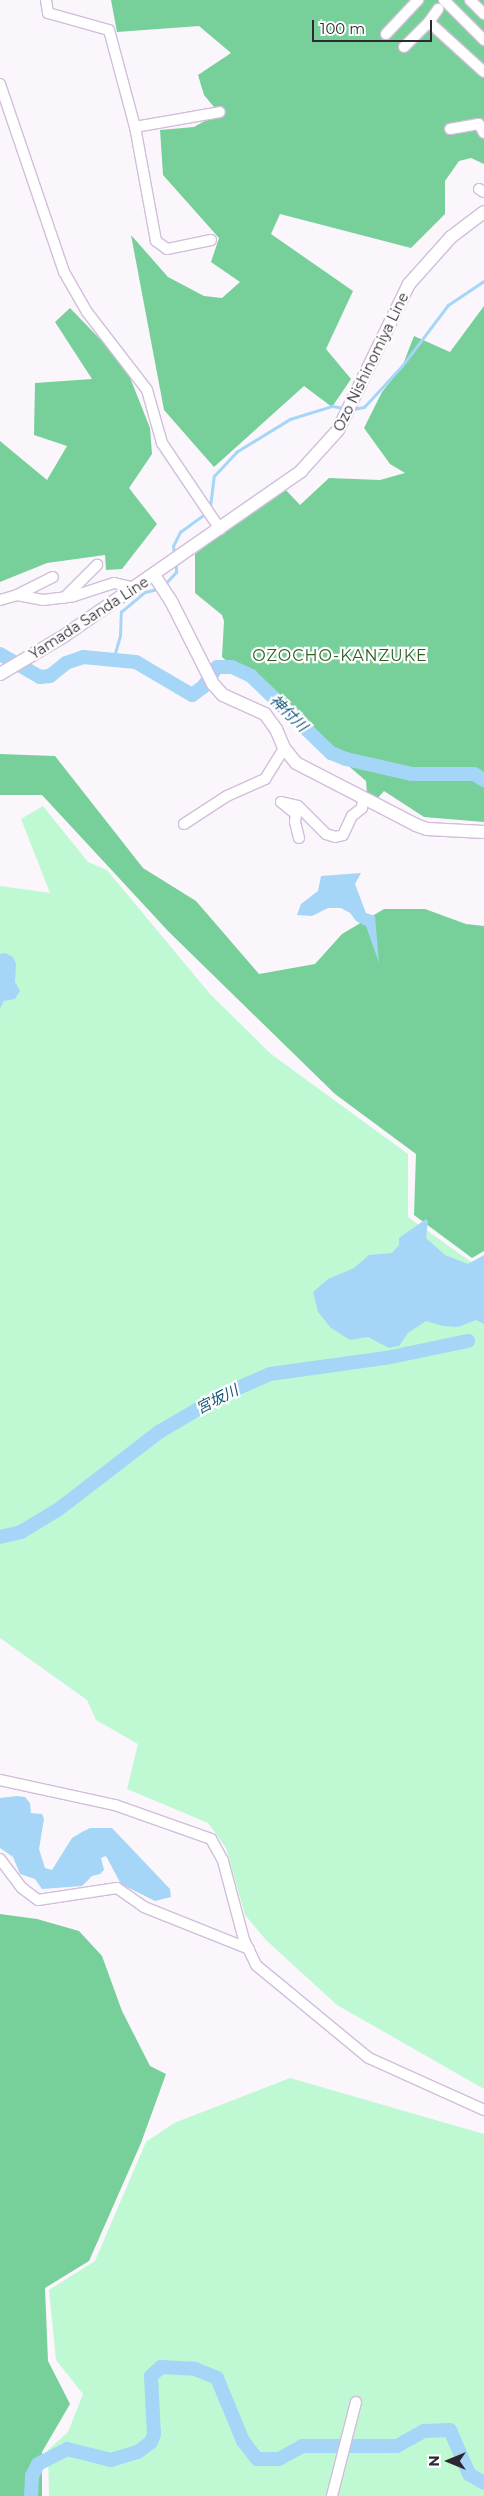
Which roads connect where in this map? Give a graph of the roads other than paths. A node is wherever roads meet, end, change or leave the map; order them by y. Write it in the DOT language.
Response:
graph roads {
  1 [pos="46,0"];
  2 [pos="418,0"];
  3 [pos="470,0"];
  4 [pos="441,4"];
  5 [pos="484,14"];
  6 [pos="429,22"];
  7 [pos="386,34"];
  8 [pos="484,40"];
  9 [pos="404,47"];
  10 [pos="484,72"];
  11 [pos="0,84"];
  12 [pos="220,112"];
  13 [pos="135,128"];
  14 [pos="450,129"];
  15 [pos="484,132"];
  16 [pos="484,212"];
  17 [pos="212,240"];
  18 [pos="220,529"];
  19 [pos="97,565"];
  20 [pos="54,577"];
  21 [pos="159,583"];
  22 [pos="136,588"];
  23 [pos="17,595"];
  24 [pos="64,598"];
  25 [pos="0,600"];
  26 [pos="0,674"];
  27 [pos="284,748"];
  28 [pos="363,800"];
  29 [pos="184,824"];
  30 [pos="484,832"];
  31 [pos="300,838"];
  32 [pos="0,1780"];
  33 [pos="0,1859"];
  34 [pos="249,1949"];
  35 [pos="484,2110"];
  36 [pos="356,2402"];
  37 [pos="332,2496"];
  1 -- 13 [label="street"];
  2 -- 7 [label="street"];
  3 -- 5 [label="street"];
  4 -- 6 [label="street"];
  4 -- 8 [label="street"];
  6 -- 9 [label="street"];
  6 -- 10 [label="street"];
  11 -- 18 [label="street"];
  12 -- 13 [label="street"];
  13 -- 17 [label="street"];
  14 -- 15 [label="street"];
  16 -- 18 [label="main road, Ozo Nishinomiya Line"];
  18 -- 21 [label="main road, Ozo Nishinomiya Line"];
  19 -- 24 [label="street"];
  20 -- 23 [label="street"];
  21 -- 22 [label="main road, Yamada Sanda Line"];
  21 -- 27 [label="main road, Yamada Sanda Line"];
  22 -- 24 [label="street"];
  22 -- 26 [label="main road, Yamada Sanda Line"];
  23 -- 24 [label="street"];
  23 -- 25 [label="street"];
  27 -- 28 [label="main road, Yamada Sanda Line"];
  27 -- 29 [label="street"];
  28 -- 30 [label="main road, Yamada Sanda Line"];
  28 -- 31 [label="street"];
  32 -- 34 [label="street"];
  33 -- 34 [label="street"];
  34 -- 35 [label="street"];
  36 -- 37 [label="street"];
}
